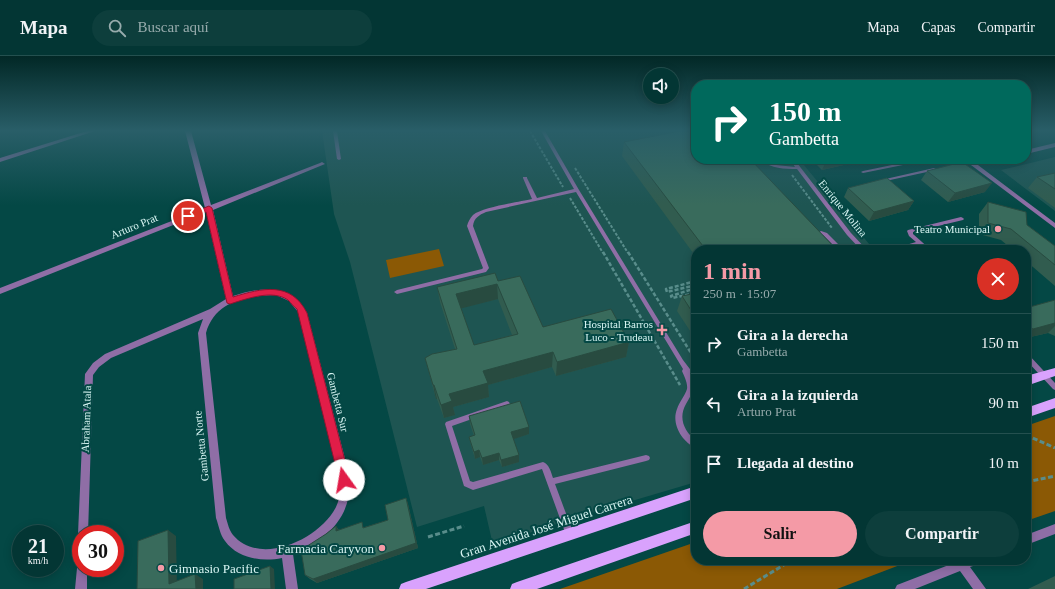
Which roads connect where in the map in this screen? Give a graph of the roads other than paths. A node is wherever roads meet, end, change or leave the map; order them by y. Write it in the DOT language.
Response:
graph roads {
  1 [pos="13,156"];
  2 [pos="195,156"];
  3 [pos="339,156"];
  4 [pos="558,156"];
  5 [pos="339,159"];
  6 [pos="0,160"];
  7 [pos="322,164"];
  8 [pos="771,164"];
  9 [pos="795,164"];
  10 [pos="903,164"];
  11 [pos="970,164"];
  12 [pos="798,168"];
  13 [pos="939,168"];
  14 [pos="863,172"];
  15 [pos="525,178"];
  16 [pos="878,182"];
  17 [pos="577,190"];
  18 [pos="535,199"];
  19 [pos="209,208"];
  20 [pos="961,219"];
  21 [pos="1055,226"];
  22 [pos="821,233"];
  23 [pos="920,243"];
  24 [pos="836,245"];
  25 [pos="859,245"];
  26 [pos="913,245"];
  27 [pos="922,245"];
  28 [pos="0,291"];
  29 [pos="397,292"];
  30 [pos="230,301"];
  31 [pos="213,311"];
  32 [pos="681,362"];
  33 [pos="1031,362"];
  34 [pos="1055,372"];
  35 [pos="691,375"];
  36 [pos="1043,376"];
  37 [pos="1031,380"];
  38 [pos="1055,387"];
  39 [pos="1055,403"];
  40 [pos="507,404"];
  41 [pos="1031,411"];
  42 [pos="691,440"];
  43 [pos="646,458"];
  44 [pos="551,482"];
  45 [pos="691,494"];
  46 [pos="83,525"];
  47 [pos="691,529"];
  48 [pos="1055,529"];
  49 [pos="570,535"];
  50 [pos="1031,538"];
  51 [pos="287,552"];
  52 [pos="955,565"];
  53 [pos="962,565"];
  54 [pos="82,577"];
  55 [pos="81,589"];
  56 [pos="292,589"];
  57 [pos="406,589"];
  58 [pos="517,589"];
  59 [pos="901,589"];
  60 [pos="980,589"];
  1 -- 6 [label="street"];
  2 -- 19 [label="street"];
  3 -- 5 [label="lane"];
  4 -- 17 [label="lane"];
  7 -- 19 [label="street, Arturo Prat"];
  8 -- 12 [label="lane"];
  9 -- 12 [label="lane, Enrique Molina"];
  10 -- 14 [label="lane"];
  11 -- 21 [label="street"];
  12 -- 25 [label="lane, Enrique Molina"];
  13 -- 16 [label="lane"];
  15 -- 18 [label="lane"];
  17 -- 18 [label="lane"];
  17 -- 32 [label="lane"];
  18 -- 29 [label="lane"];
  19 -- 28 [label="street, Arturo Prat"];
  19 -- 30 [label="street"];
  20 -- 23 [label="lane"];
  22 -- 24 [label="lane"];
  23 -- 26 [label="lane"];
  23 -- 27 [label="lane"];
  30 -- 31 [label="street, Gambetta Norte"];
  30 -- 51 [label="street, Gambetta Sur"];
  31 -- 46 [label="street, Abraham Atala"];
  31 -- 51 [label="street, Gambetta Norte"];
  32 -- 35 [label="lane"];
  32 -- 42 [label="lane"];
  33 -- 36 [label="lane"];
  34 -- 36 [label="main road"];
  36 -- 37 [label="main road"];
  36 -- 38 [label="lane"];
  39 -- 41 [label="main road"];
  40 -- 44 [label="lane"];
  43 -- 44 [label="lane"];
  44 -- 49 [label="lane"];
  45 -- 49 [label="main road, Gran Avenida José Miguel Carrera"];
  47 -- 58 [label="main road"];
  48 -- 50 [label="street"];
  49 -- 57 [label="main road, Gran Avenida José Miguel Carrera"];
  51 -- 56 [label="street"];
  52 -- 59 [label="street"];
  53 -- 60 [label="street"];
  54 -- 55 [label="street"];
}
